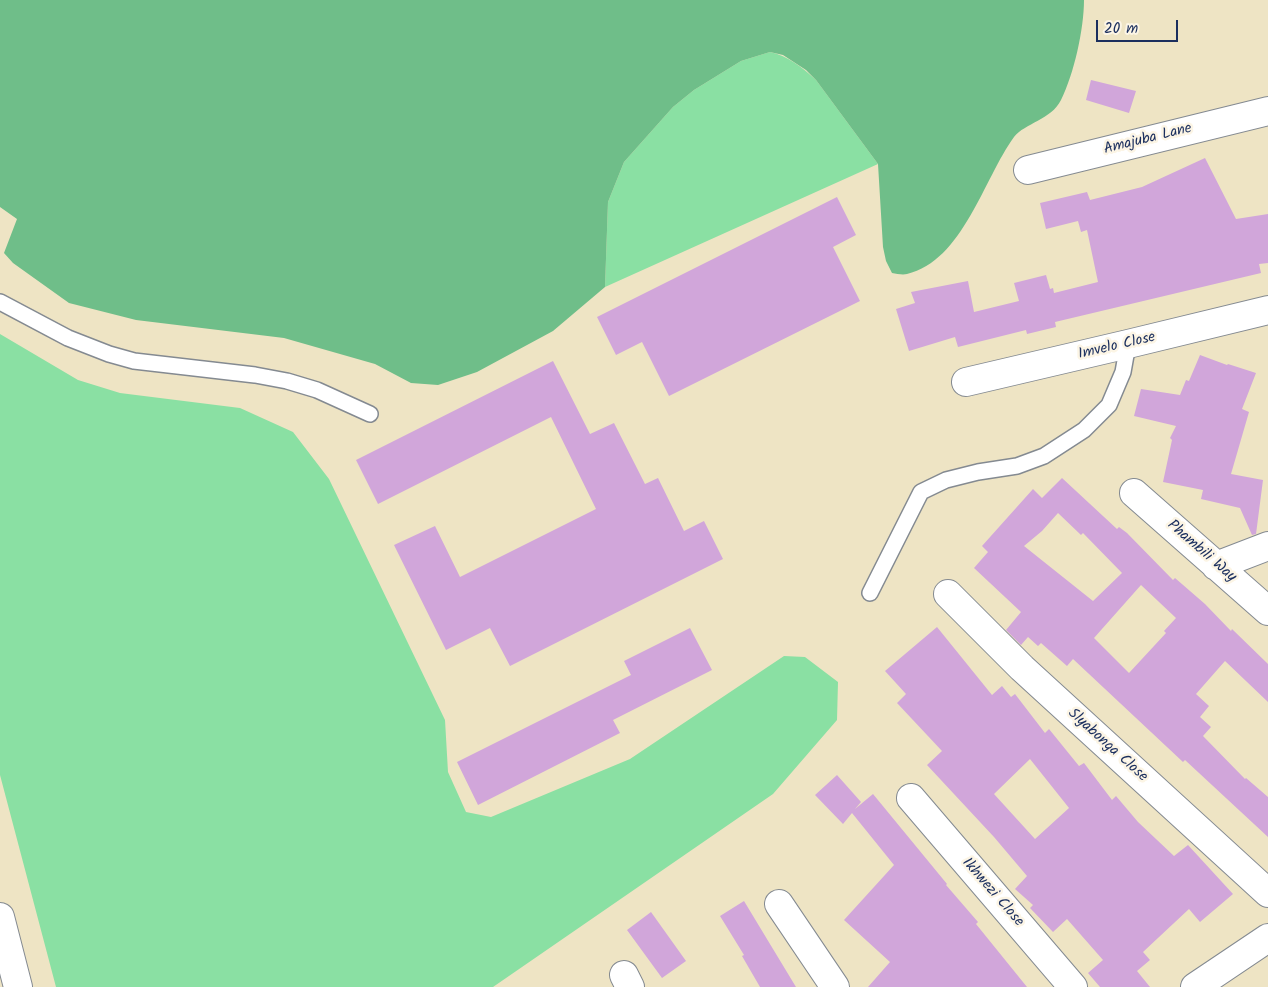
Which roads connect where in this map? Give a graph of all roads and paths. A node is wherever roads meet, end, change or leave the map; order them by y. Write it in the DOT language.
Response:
graph roads {
  1 [pos="1268,111"];
  2 [pos="1028,170"];
  3 [pos="0,302"];
  4 [pos="1268,310"];
  5 [pos="1128,344"];
  6 [pos="966,382"];
  7 [pos="370,414"];
  8 [pos="1134,493"];
  9 [pos="1268,546"];
  10 [pos="1216,566"];
  11 [pos="870,593"];
  12 [pos="948,594"];
  13 [pos="1268,611"];
  14 [pos="911,798"];
  15 [pos="1268,894"];
  16 [pos="779,904"];
  17 [pos="0,917"];
  18 [pos="1268,938"];
  19 [pos="18,987"];
  20 [pos="835,987"];
  21 [pos="1073,987"];
  22 [pos="1195,987"];
  1 -- 2 [label="street, Amajuba Lane"];
  3 -- 7 [label="lane"];
  4 -- 5 [label="street, Imvelo Close"];
  5 -- 6 [label="street, Imvelo Close"];
  5 -- 11 [label="lane"];
  8 -- 10 [label="street, Phambili Way"];
  9 -- 10 [label="street"];
  10 -- 13 [label="street, Phambili Way"];
  12 -- 15 [label="street, Slyabonga Close"];
  14 -- 21 [label="street, Ikhwezi Close"];
  16 -- 20 [label="street"];
  17 -- 19 [label="street"];
  18 -- 22 [label="street"];
}
